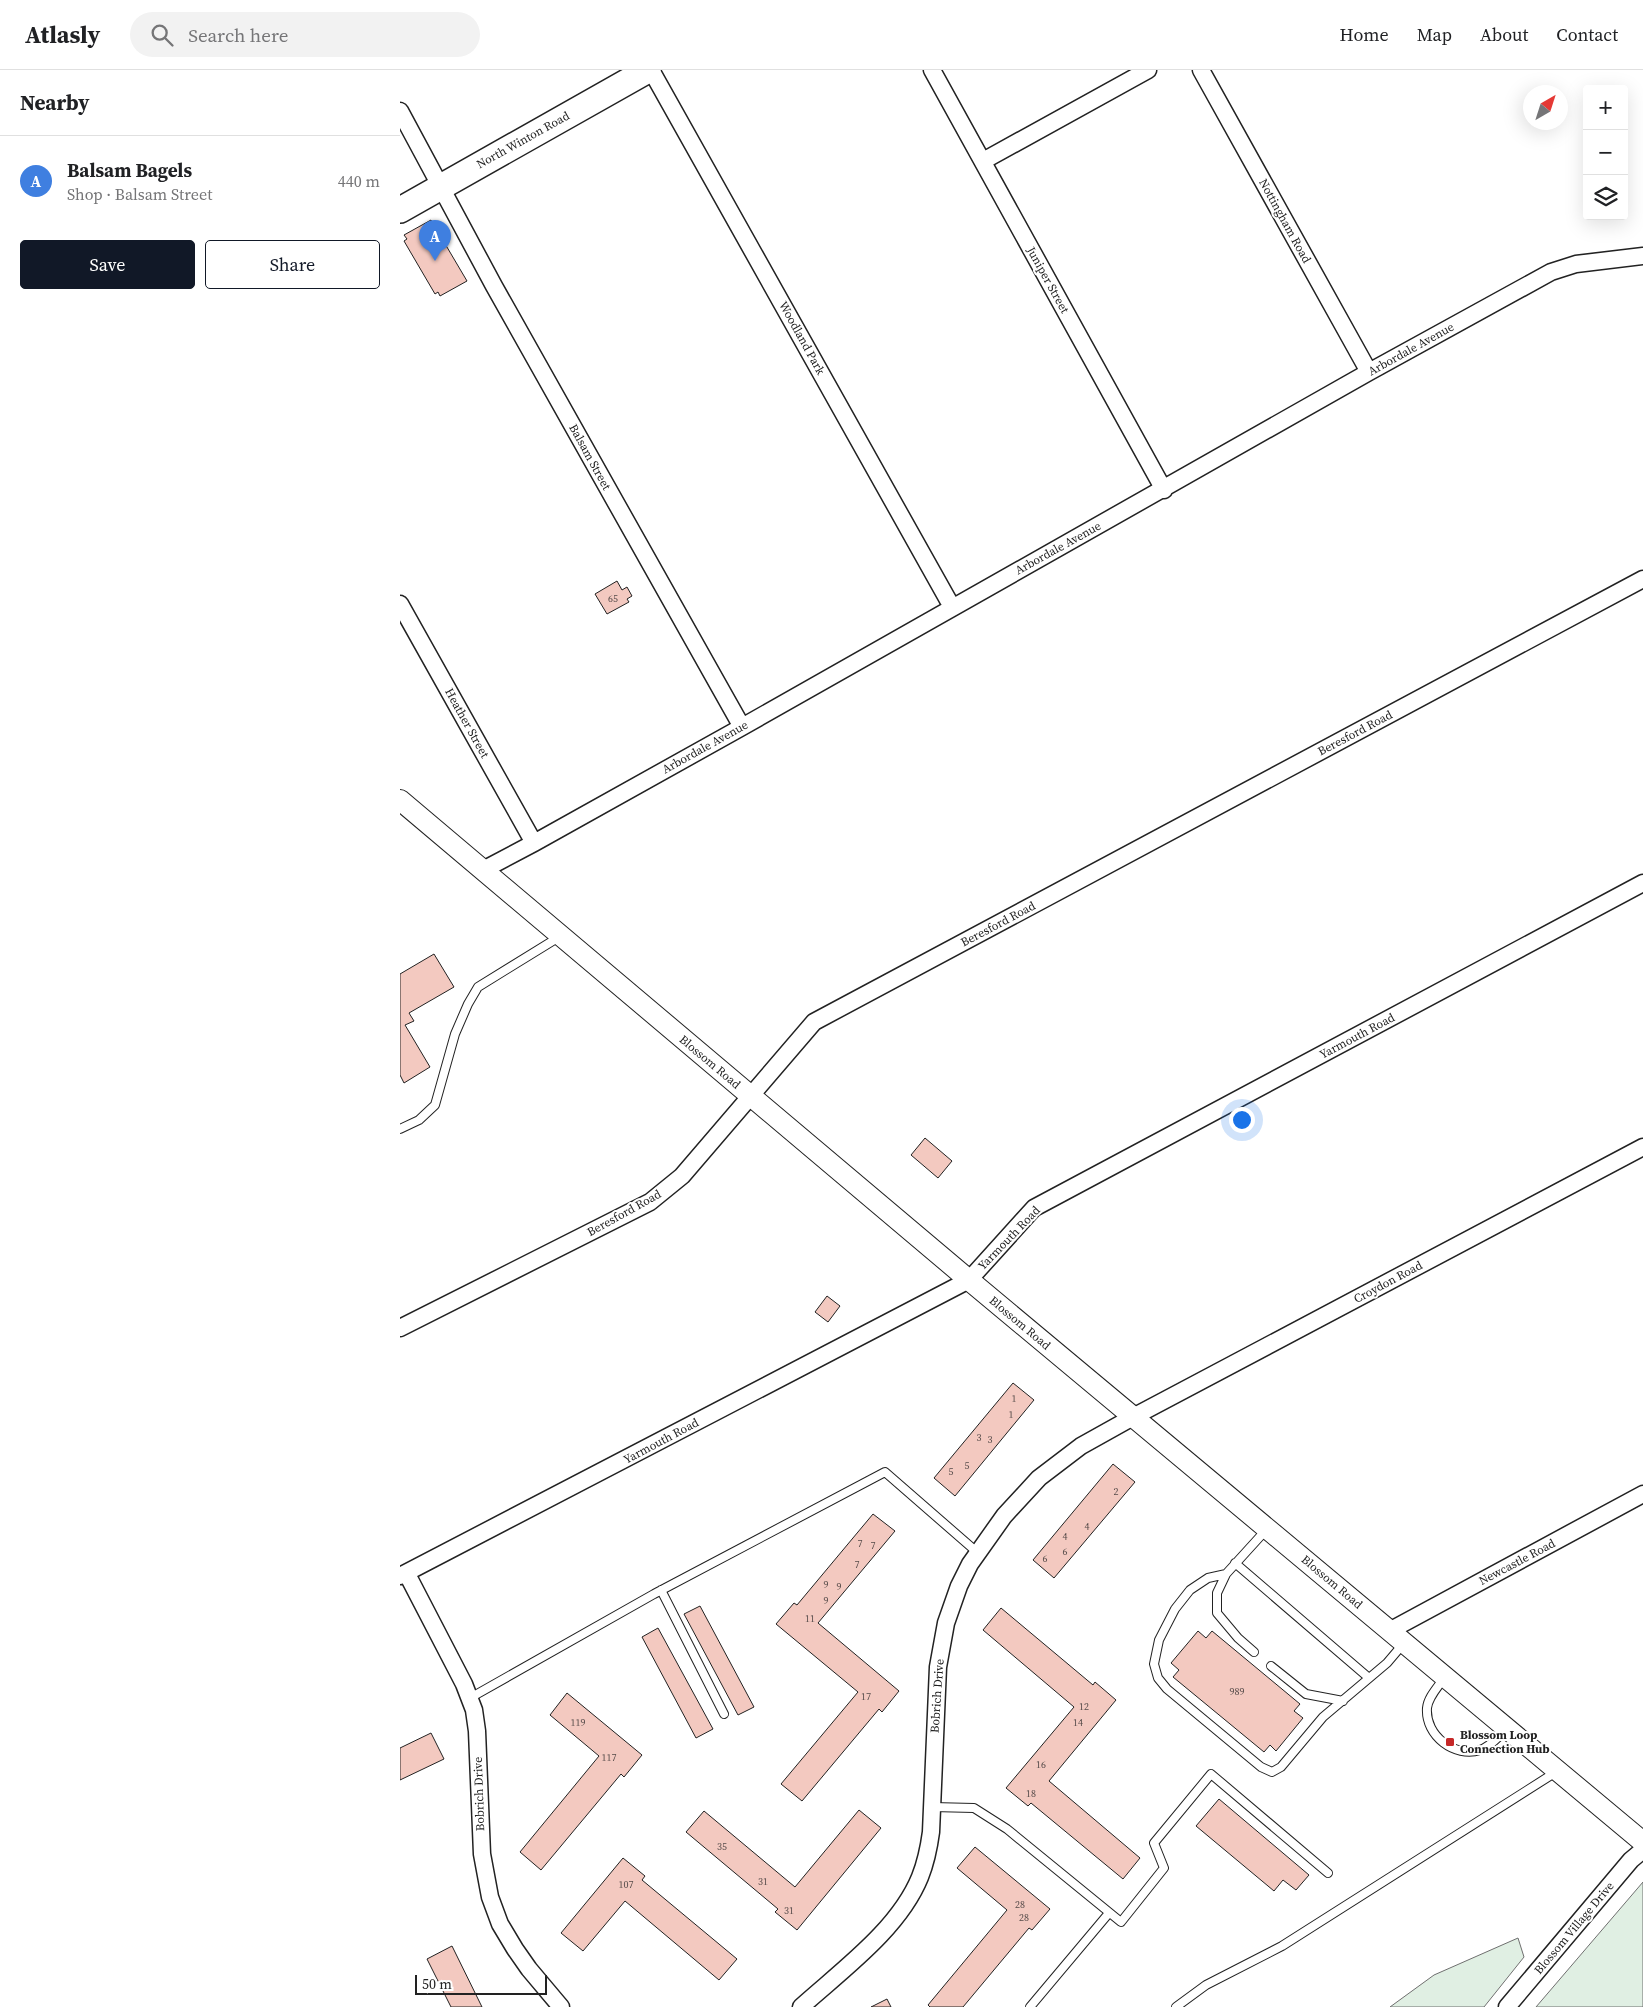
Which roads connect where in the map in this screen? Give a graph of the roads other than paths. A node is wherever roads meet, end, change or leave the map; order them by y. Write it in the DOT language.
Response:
graph roads {
  1 [pos="648,70"];
  2 [pos="652,70"];
  3 [pos="932,70"];
  4 [pos="1148,70"];
  5 [pos="1201,70"];
  6 [pos="400,111"];
  7 [pos="983,161"];
  8 [pos="439,187"];
  9 [pos="400,210"];
  10 [pos="1643,256"];
  11 [pos="1369,372"];
  12 [pos="1164,490"];
  13 [pos="1643,578"];
  14 [pos="400,604"];
  15 [pos="952,607"];
  16 [pos="742,727"];
  17 [pos="400,800"];
  18 [pos="534,844"];
  19 [pos="483,870"];
  20 [pos="1643,883"];
  21 [pos="561,936"];
  22 [pos="751,1096"];
  23 [pos="400,1129"];
  24 [pos="1643,1147"];
  25 [pos="969,1280"];
  26 [pos="400,1328"];
  27 [pos="1133,1418"];
  28 [pos="1643,1494"];
  29 [pos="1267,1528"];
  30 [pos="978,1553"];
  31 [pos="1235,1563"];
  32 [pos="1226,1574"];
  33 [pos="403,1575"];
  34 [pos="661,1590"];
  35 [pos="1398,1636"];
  36 [pos="1254,1652"];
  37 [pos="1271,1666"];
  38 [pos="1446,1676"];
  39 [pos="1369,1678"];
  40 [pos="470,1698"];
  41 [pos="1343,1701"];
  42 [pos="724,1714"];
  43 [pos="1508,1728"];
  44 [pos="1558,1771"];
  45 [pos="932,1807"];
  46 [pos="1643,1842"];
  47 [pos="1643,1850"];
  48 [pos="1328,1873"];
  49 [pos="1110,1913"];
  50 [pos="561,2007"];
  51 [pos="801,2007"];
  52 [pos="1030,2007"];
  53 [pos="1176,2007"];
  54 [pos="1507,2007"];
  1 -- 8 [label="main road, North Winton Road"];
  2 -- 15 [label="street, Woodland Park"];
  3 -- 7 [label="street, Juniper Street"];
  4 -- 7 [label="street"];
  5 -- 11 [label="street, Nottingham Road"];
  6 -- 8 [label="street, Balsam Street"];
  7 -- 12 [label="street, Juniper Street"];
  8 -- 9 [label="main road, North Winton Road"];
  8 -- 16 [label="street, Balsam Street"];
  10 -- 11 [label="street, Arbordale Avenue"];
  11 -- 12 [label="street, Arbordale Avenue"];
  12 -- 15 [label="street, Arbordale Avenue"];
  13 -- 22 [label="street, Beresford Road"];
  14 -- 18 [label="street, Heather Street"];
  15 -- 16 [label="street, Arbordale Avenue"];
  16 -- 18 [label="street, Arbordale Avenue"];
  17 -- 19 [label="street, Blossom Road"];
  18 -- 19 [label="street, Arbordale Avenue"];
  19 -- 21 [label="street, Blossom Road"];
  20 -- 25 [label="street, Yarmouth Road"];
  21 -- 22 [label="street, Blossom Road"];
  21 -- 23 [label="lane"];
  22 -- 25 [label="street, Blossom Road"];
  22 -- 26 [label="street, Beresford Road"];
  24 -- 27 [label="street, Croydon Road"];
  25 -- 27 [label="street, Blossom Road"];
  25 -- 33 [label="street, Yarmouth Road"];
  27 -- 29 [label="street, Blossom Road"];
  27 -- 30 [label="street, Bobrich Drive"];
  28 -- 35 [label="street, Newcastle Road"];
  29 -- 31 [label="lane"];
  29 -- 35 [label="street, Blossom Road"];
  30 -- 34 [label="lane"];
  30 -- 45 [label="street, Bobrich Drive"];
  31 -- 32 [label="lane"];
  31 -- 39 [label="lane"];
  32 -- 36 [label="lane"];
  32 -- 41 [label="lane"];
  33 -- 40 [label="street, Bobrich Drive"];
  34 -- 40 [label="lane"];
  34 -- 42 [label="lane"];
  35 -- 38 [label="street, Blossom Road"];
  35 -- 39 [label="lane"];
  37 -- 41 [label="lane"];
  38 -- 43 [label="street, Blossom Road"];
  38 -- 43 [label="lane"];
  39 -- 41 [label="lane"];
  40 -- 50 [label="street, Bobrich Drive"];
  43 -- 44 [label="street, Blossom Road"];
  44 -- 46 [label="street, Blossom Road"];
  44 -- 53 [label="lane"];
  45 -- 49 [label="lane"];
  45 -- 51 [label="street, Bobrich Drive"];
  47 -- 54 [label="street, Blossom Village Drive"];
  48 -- 49 [label="lane"];
  49 -- 52 [label="lane"];
}
